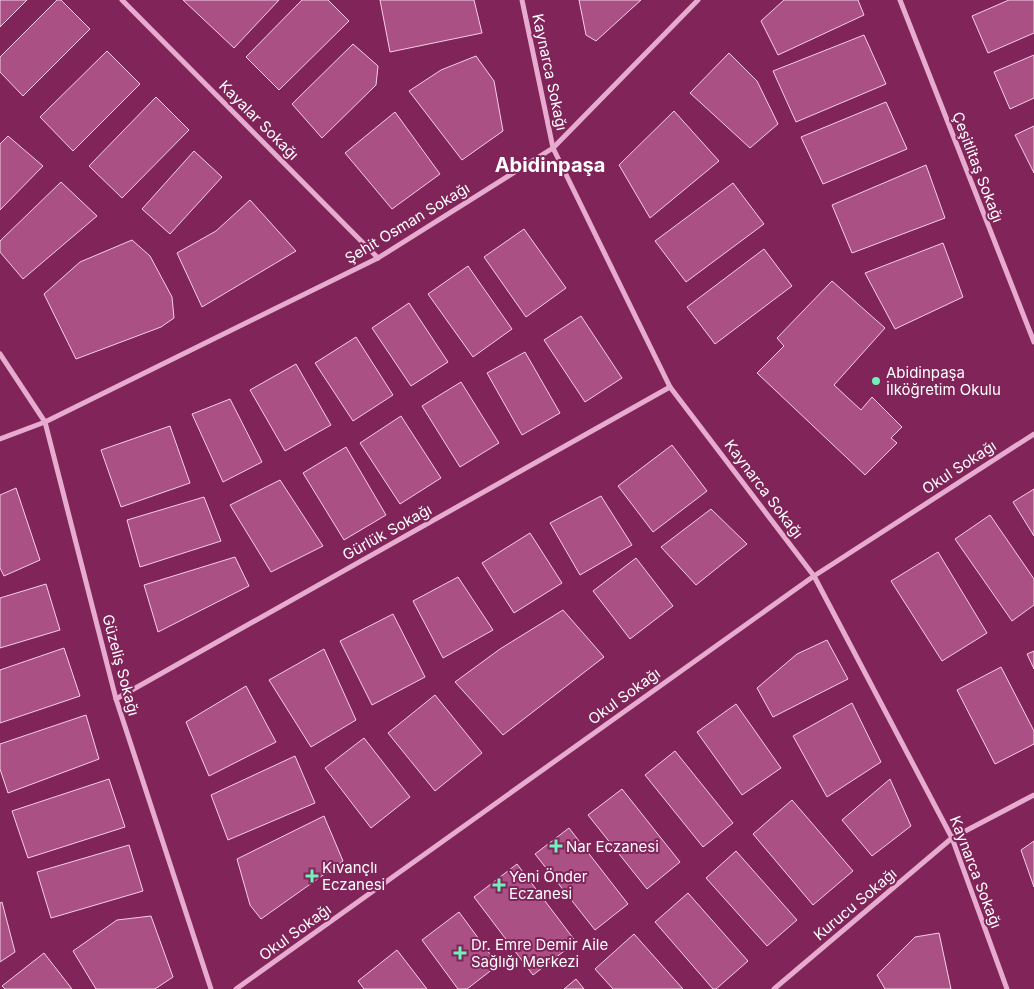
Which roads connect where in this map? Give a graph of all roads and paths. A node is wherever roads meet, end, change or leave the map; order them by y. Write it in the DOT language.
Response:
graph roads {
  1 [pos="122,0"];
  2 [pos="522,0"];
  3 [pos="698,0"];
  4 [pos="900,0"];
  5 [pos="553,148"];
  6 [pos="378,258"];
  7 [pos="1034,342"];
  8 [pos="0,354"];
  9 [pos="670,387"];
  10 [pos="45,422"];
  11 [pos="1034,434"];
  12 [pos="0,439"];
  13 [pos="814,576"];
  14 [pos="116,699"];
  15 [pos="1034,795"];
  16 [pos="952,838"];
  17 [pos="211,989"];
  18 [pos="236,989"];
  19 [pos="774,989"];
  20 [pos="1007,989"];
  1 -- 6 [label="street, Kayalar Sokağı"];
  2 -- 5 [label="street, Kaynarca Sokağı"];
  3 -- 5 [label="street, Şehit Osman Sokağı"];
  4 -- 7 [label="street, Çeşitlitaş Sokağı"];
  5 -- 6 [label="street, Şehit Osman Sokağı"];
  5 -- 9 [label="street, Kaynarca Sokağı"];
  6 -- 10 [label="street, Şehit Osman Sokağı"];
  8 -- 10 [label="street, Güzeliş Sokağı"];
  9 -- 13 [label="street, Kaynarca Sokağı"];
  9 -- 14 [label="street, Gürlük Sokağı"];
  10 -- 12 [label="street, Şehit Osman Sokağı"];
  10 -- 14 [label="street, Güzeliş Sokağı"];
  11 -- 13 [label="street, Okul Sokağı"];
  13 -- 16 [label="street, Kaynarca Sokağı"];
  13 -- 18 [label="street, Okul Sokağı"];
  14 -- 17 [label="street, Güzeliş Sokağı"];
  15 -- 16 [label="street, Kurucu Sokağı"];
  16 -- 19 [label="street, Kurucu Sokağı"];
  16 -- 20 [label="street, Kaynarca Sokağı"];
}
